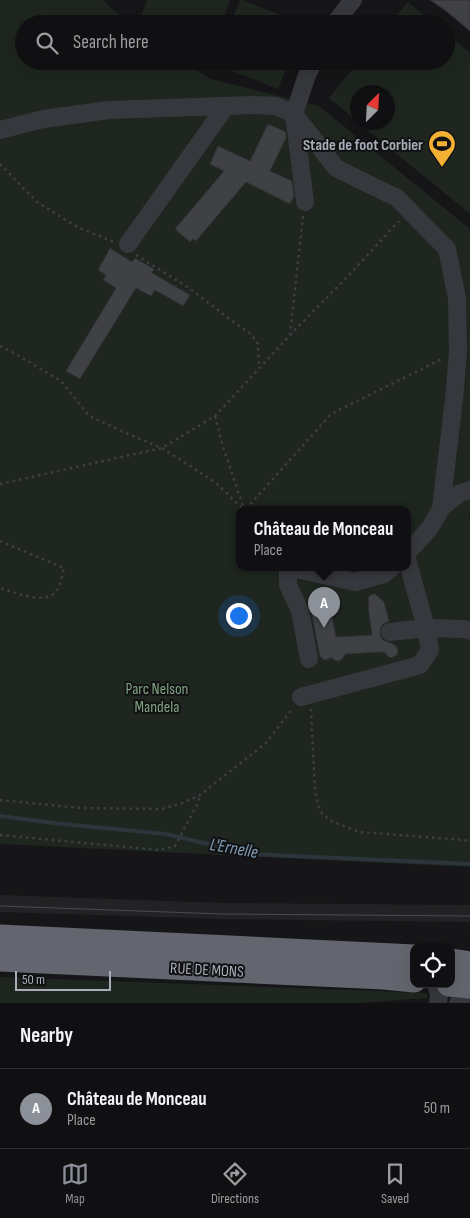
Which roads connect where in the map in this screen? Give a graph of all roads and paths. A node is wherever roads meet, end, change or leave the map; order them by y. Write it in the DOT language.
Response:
graph roads {
  1 [pos="353,0"];
  2 [pos="341,15"];
  3 [pos="310,70"];
  4 [pos="226,106"];
  5 [pos="294,114"];
  6 [pos="0,130"];
  7 [pos="0,164"];
  8 [pos="305,202"];
  9 [pos="409,210"];
  10 [pos="125,246"];
  11 [pos="290,335"];
  12 [pos="0,346"];
  13 [pos="458,352"];
  14 [pos="259,368"];
  15 [pos="215,416"];
  16 [pos="162,448"];
  17 [pos="0,484"];
  18 [pos="470,490"];
  19 [pos="241,506"];
  20 [pos="243,506"];
  21 [pos="247,506"];
  22 [pos="441,508"];
  23 [pos="0,541"];
  24 [pos="411,549"];
  25 [pos="288,571"];
  26 [pos="306,571"];
  27 [pos="387,571"];
  28 [pos="410,571"];
  29 [pos="0,588"];
  30 [pos="426,628"];
  31 [pos="470,631"];
  32 [pos="390,632"];
  33 [pos="309,659"];
  34 [pos="306,696"];
  35 [pos="200,794"];
  36 [pos="0,800"];
  37 [pos="0,835"];
  38 [pos="470,842"];
  39 [pos="0,937"];
  40 [pos="410,957"];
  41 [pos="0,960"];
  42 [pos="455,962"];
  43 [pos="470,964"];
  44 [pos="410,980"];
  45 [pos="455,984"];
  46 [pos="470,986"];
  47 [pos="437,988"];
  48 [pos="470,995"];
  49 [pos="438,1003"];
  50 [pos="458,1003"];
  1 -- 2 [label="street"];
  3 -- 5 [label="street"];
  4 -- 5 [label="street"];
  4 -- 6 [label="street"];
  4 -- 10 [label="street"];
  5 -- 8 [label="street"];
  5 -- 9 [label="street"];
  7 -- 10 [label="path"];
  8 -- 11 [label="path"];
  9 -- 11 [label="path"];
  9 -- 13 [label="street"];
  10 -- 14 [label="path"];
  11 -- 14 [label="path"];
  12 -- 16 [label="path"];
  13 -- 21 [label="path"];
  13 -- 22 [label="street"];
  14 -- 15 [label="path"];
  15 -- 16 [label="path"];
  15 -- 20 [label="path"];
  16 -- 17 [label="path"];
  16 -- 19 [label="path"];
  18 -- 22 [label="street"];
  22 -- 24 [label="street"];
  23 -- 29 [label="path"];
  25 -- 33 [label="street"];
  26 -- 27 [label="street"];
  28 -- 30 [label="street"];
  30 -- 31 [label="street"];
  30 -- 32 [label="street"];
  30 -- 34 [label="street"];
  34 -- 35 [label="path"];
  34 -- 38 [label="path"];
  35 -- 36 [label="path"];
  35 -- 37 [label="path"];
  39 -- 40 [label="highway, RUE DE MONS"];
  41 -- 44 [label="highway, RUE DE MONS"];
  42 -- 43 [label="highway"];
  45 -- 46 [label="highway"];
  47 -- 49 [label="street"];
  48 -- 50 [label="street"];
}
